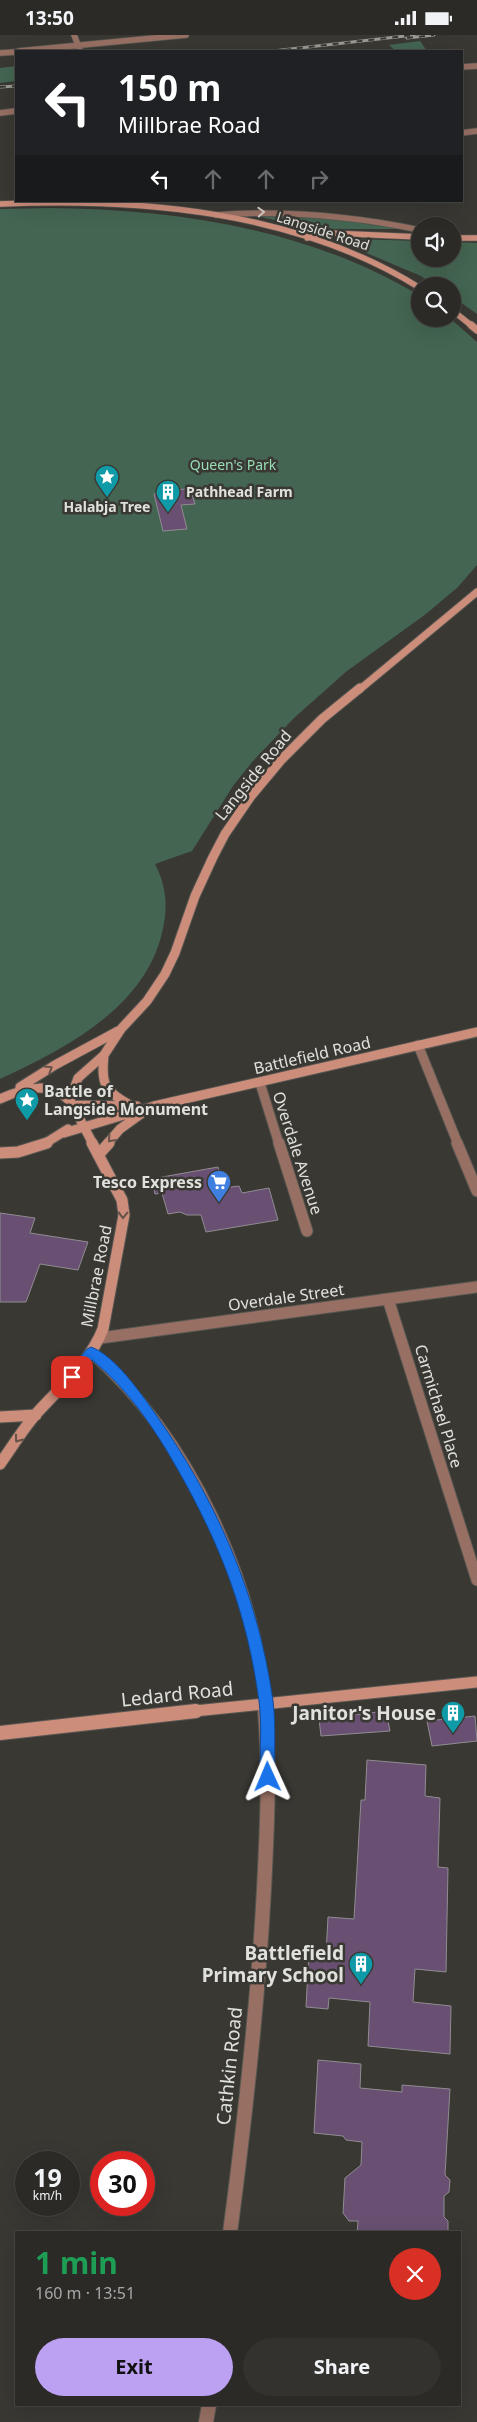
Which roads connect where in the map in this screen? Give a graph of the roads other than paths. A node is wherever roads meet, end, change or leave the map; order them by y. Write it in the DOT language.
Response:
graph roads {
  1 [pos="74,35"];
  2 [pos="186,35"];
  3 [pos="80,48"];
  4 [pos="39,50"];
  5 [pos="15,51"];
  6 [pos="0,53"];
  7 [pos="477,66"];
  8 [pos="463,67"];
  9 [pos="15,111"];
  10 [pos="0,113"];
  11 [pos="477,131"];
  12 [pos="463,133"];
  13 [pos="0,204"];
  14 [pos="212,215"];
  15 [pos="411,228"];
  16 [pos="411,237"];
  17 [pos="461,237"];
  18 [pos="307,238"];
  19 [pos="477,238"];
  20 [pos="411,283"];
  21 [pos="461,317"];
  22 [pos="477,330"];
  23 [pos="477,592"];
  24 [pos="121,1029"];
  25 [pos="477,1032"];
  26 [pos="418,1045"];
  27 [pos="104,1055"];
  28 [pos="260,1083"];
  29 [pos="4,1097"];
  30 [pos="72,1104"];
  31 [pos="154,1106"];
  32 [pos="133,1107"];
  33 [pos="83,1127"];
  34 [pos="64,1133"];
  35 [pos="0,1153"];
  36 [pos="99,1154"];
  37 [pos="477,1191"];
  38 [pos="307,1231"];
  39 [pos="477,1287"];
  40 [pos="388,1299"];
  41 [pos="100,1338"];
  42 [pos="91,1352"];
  43 [pos="36,1415"];
  44 [pos="0,1417"];
  45 [pos="0,1464"];
  46 [pos="477,1580"];
  47 [pos="477,1682"];
  48 [pos="266,1703"];
  49 [pos="0,1733"];
  50 [pos="230,2231"];
  51 [pos="208,2406"];
  52 [pos="206,2422"];
  1 -- 3 [label="street"];
  2 -- 3 [label="street"];
  3 -- 4 [label="street"];
  5 -- 6 [label="street"];
  7 -- 8 [label="street"];
  9 -- 10 [label="street"];
  11 -- 12 [label="street"];
  13 -- 14 [label="street, Langside Road"];
  14 -- 15 [label="street, one-way"];
  14 -- 18 [label="street, Langside Road"];
  16 -- 18 [label="street"];
  17 -- 19 [label="street"];
  18 -- 20 [label="street, Langside Road"];
  21 -- 22 [label="street"];
  23 -- 24 [label="street, Langside Road"];
  24 -- 27 [label="street, Langside Road"];
  29 -- 24 [label="street, Langside Road, one-way"];
  25 -- 26 [label="street, Battlefield Road"];
  26 -- 28 [label="street, Battlefield Road"];
  26 -- 37 [label="street"];
  27 -- 30 [label="street, Langside Road"];
  27 -- 32 [label="street"];
  28 -- 31 [label="street, Battlefield Road"];
  28 -- 38 [label="street, Overdale Avenue"];
  29 -- 30 [label="street"];
  30 -- 32 [label="street, Battlefield Road"];
  30 -- 33 [label="street, Millbrae Road"];
  30 -- 34 [label="street, Langside Road"];
  31 -- 32 [label="street, Battlefield Road"];
  31 -- 33 [label="street, Battlefield Road"];
  31 -- 36 [label="street, one-way"];
  33 -- 34 [label="street, Battlefield Road"];
  33 -- 36 [label="street, Millbrae Road"];
  34 -- 35 [label="street, Battlefield Road"];
  36 -- 41 [label="street, Millbrae Road, one-way"];
  39 -- 40 [label="street, Overdale Street"];
  40 -- 41 [label="street, Overdale Street"];
  40 -- 46 [label="street, Carmichael Place"];
  41 -- 42 [label="street, Millbrae Road"];
  42 -- 43 [label="street, Millbrae Road"];
  42 -- 48 [label="street, Cathkin Road"];
  43 -- 44 [label="street"];
  43 -- 45 [label="street, Millbrae Road, one-way"];
  47 -- 48 [label="street, Ledard Road"];
  48 -- 49 [label="street, Ledard Road"];
  48 -- 50 [label="street, Cathkin Road"];
  51 -- 52 [label="street"];
}
